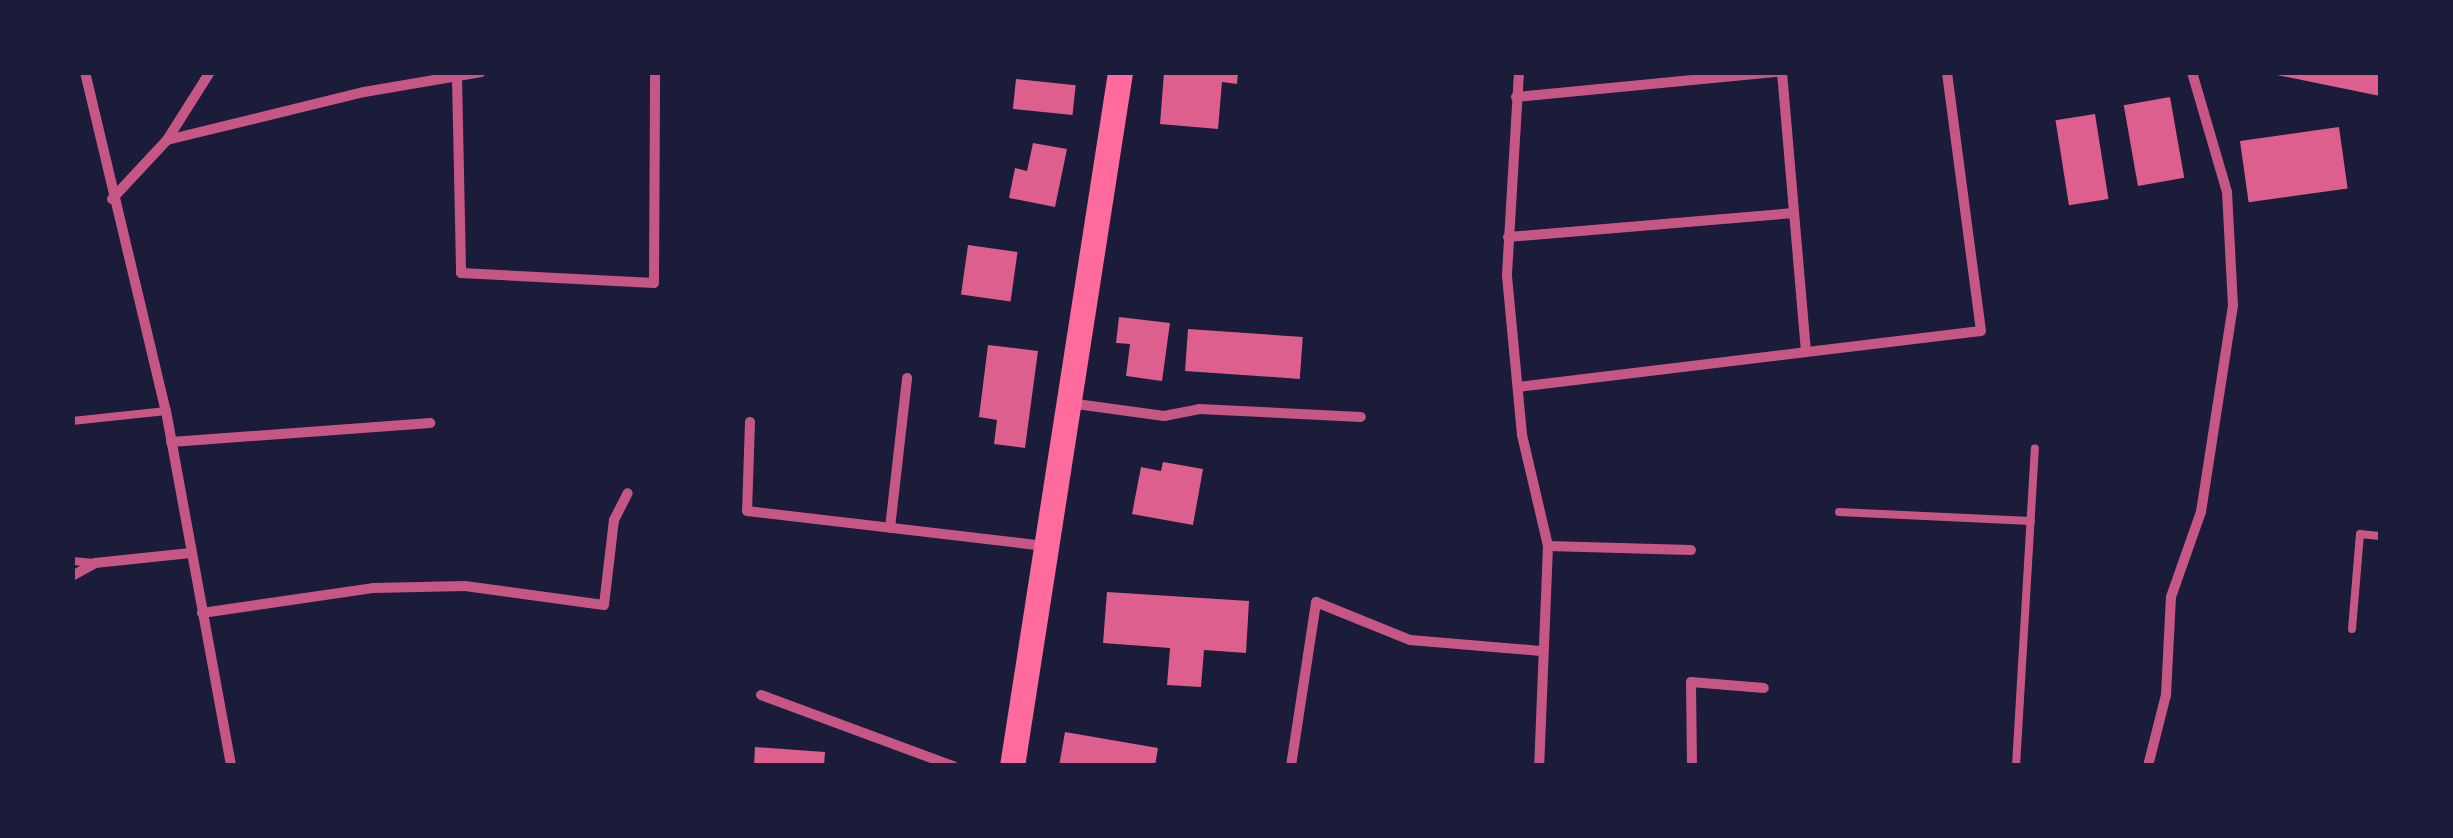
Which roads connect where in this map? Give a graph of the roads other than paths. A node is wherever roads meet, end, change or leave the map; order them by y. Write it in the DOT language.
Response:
graph roads {
  1 [pos="85,72"];
  2 [pos="210,72"];
  3 [pos="481,72"];
  4 [pos="655,72"];
  5 [pos="1120,72"];
  6 [pos="1519,72"];
  7 [pos="1780,72"];
  8 [pos="1947,72"];
  9 [pos="2192,72"];
  10 [pos="457,76"];
  11 [pos="1516,98"];
  12 [pos="167,140"];
  13 [pos="112,199"];
  14 [pos="1794,214"];
  15 [pos="1508,237"];
  16 [pos="1806,352"];
  17 [pos="907,378"];
  18 [pos="1518,386"];
  19 [pos="1068,403"];
  20 [pos="166,410"];
  21 [pos="1361,418"];
  22 [pos="72,421"];
  23 [pos="750,422"];
  24 [pos="430,423"];
  25 [pos="171,442"];
  26 [pos="2035,449"];
  27 [pos="628,493"];
  28 [pos="1838,512"];
  29 [pos="2030,521"];
  30 [pos="890,528"];
  31 [pos="2380,536"];
  32 [pos="1046,546"];
  33 [pos="1548,546"];
  34 [pos="1691,550"];
  35 [pos="190,552"];
  36 [pos="72,560"];
  37 [pos="95,563"];
  38 [pos="72,576"];
  39 [pos="202,613"];
  40 [pos="2352,629"];
  41 [pos="1542,651"];
  42 [pos="1764,688"];
  43 [pos="761,695"];
  44 [pos="232,766"];
  45 [pos="954,766"];
  46 [pos="1012,766"];
  47 [pos="1291,766"];
  48 [pos="1539,766"];
  49 [pos="1692,766"];
  50 [pos="2016,766"];
  51 [pos="2148,766"];
  1 -- 13 [label="street"];
  2 -- 12 [label="street"];
  3 -- 10 [label="street"];
  4 -- 10 [label="street"];
  5 -- 19 [label="highway"];
  6 -- 11 [label="street"];
  7 -- 11 [label="street"];
  7 -- 14 [label="street"];
  8 -- 16 [label="street"];
  9 -- 51 [label="street"];
  10 -- 12 [label="street"];
  11 -- 15 [label="street"];
  12 -- 13 [label="street"];
  13 -- 20 [label="street"];
  14 -- 15 [label="street"];
  14 -- 16 [label="street"];
  15 -- 18 [label="street"];
  16 -- 18 [label="street"];
  17 -- 30 [label="street"];
  18 -- 33 [label="street"];
  19 -- 21 [label="street"];
  19 -- 32 [label="highway"];
  20 -- 22 [label="lane"];
  20 -- 25 [label="street"];
  23 -- 30 [label="street"];
  24 -- 25 [label="street"];
  25 -- 35 [label="street"];
  26 -- 29 [label="lane"];
  27 -- 39 [label="street"];
  28 -- 29 [label="lane"];
  29 -- 50 [label="lane"];
  30 -- 32 [label="street"];
  31 -- 40 [label="lane"];
  32 -- 46 [label="highway"];
  33 -- 34 [label="street"];
  33 -- 41 [label="street"];
  35 -- 37 [label="street"];
  35 -- 39 [label="street"];
  36 -- 37 [label="lane"];
  37 -- 38 [label="street"];
  39 -- 44 [label="street"];
  41 -- 47 [label="street"];
  41 -- 48 [label="street"];
  42 -- 49 [label="street"];
  43 -- 45 [label="street"];
}
